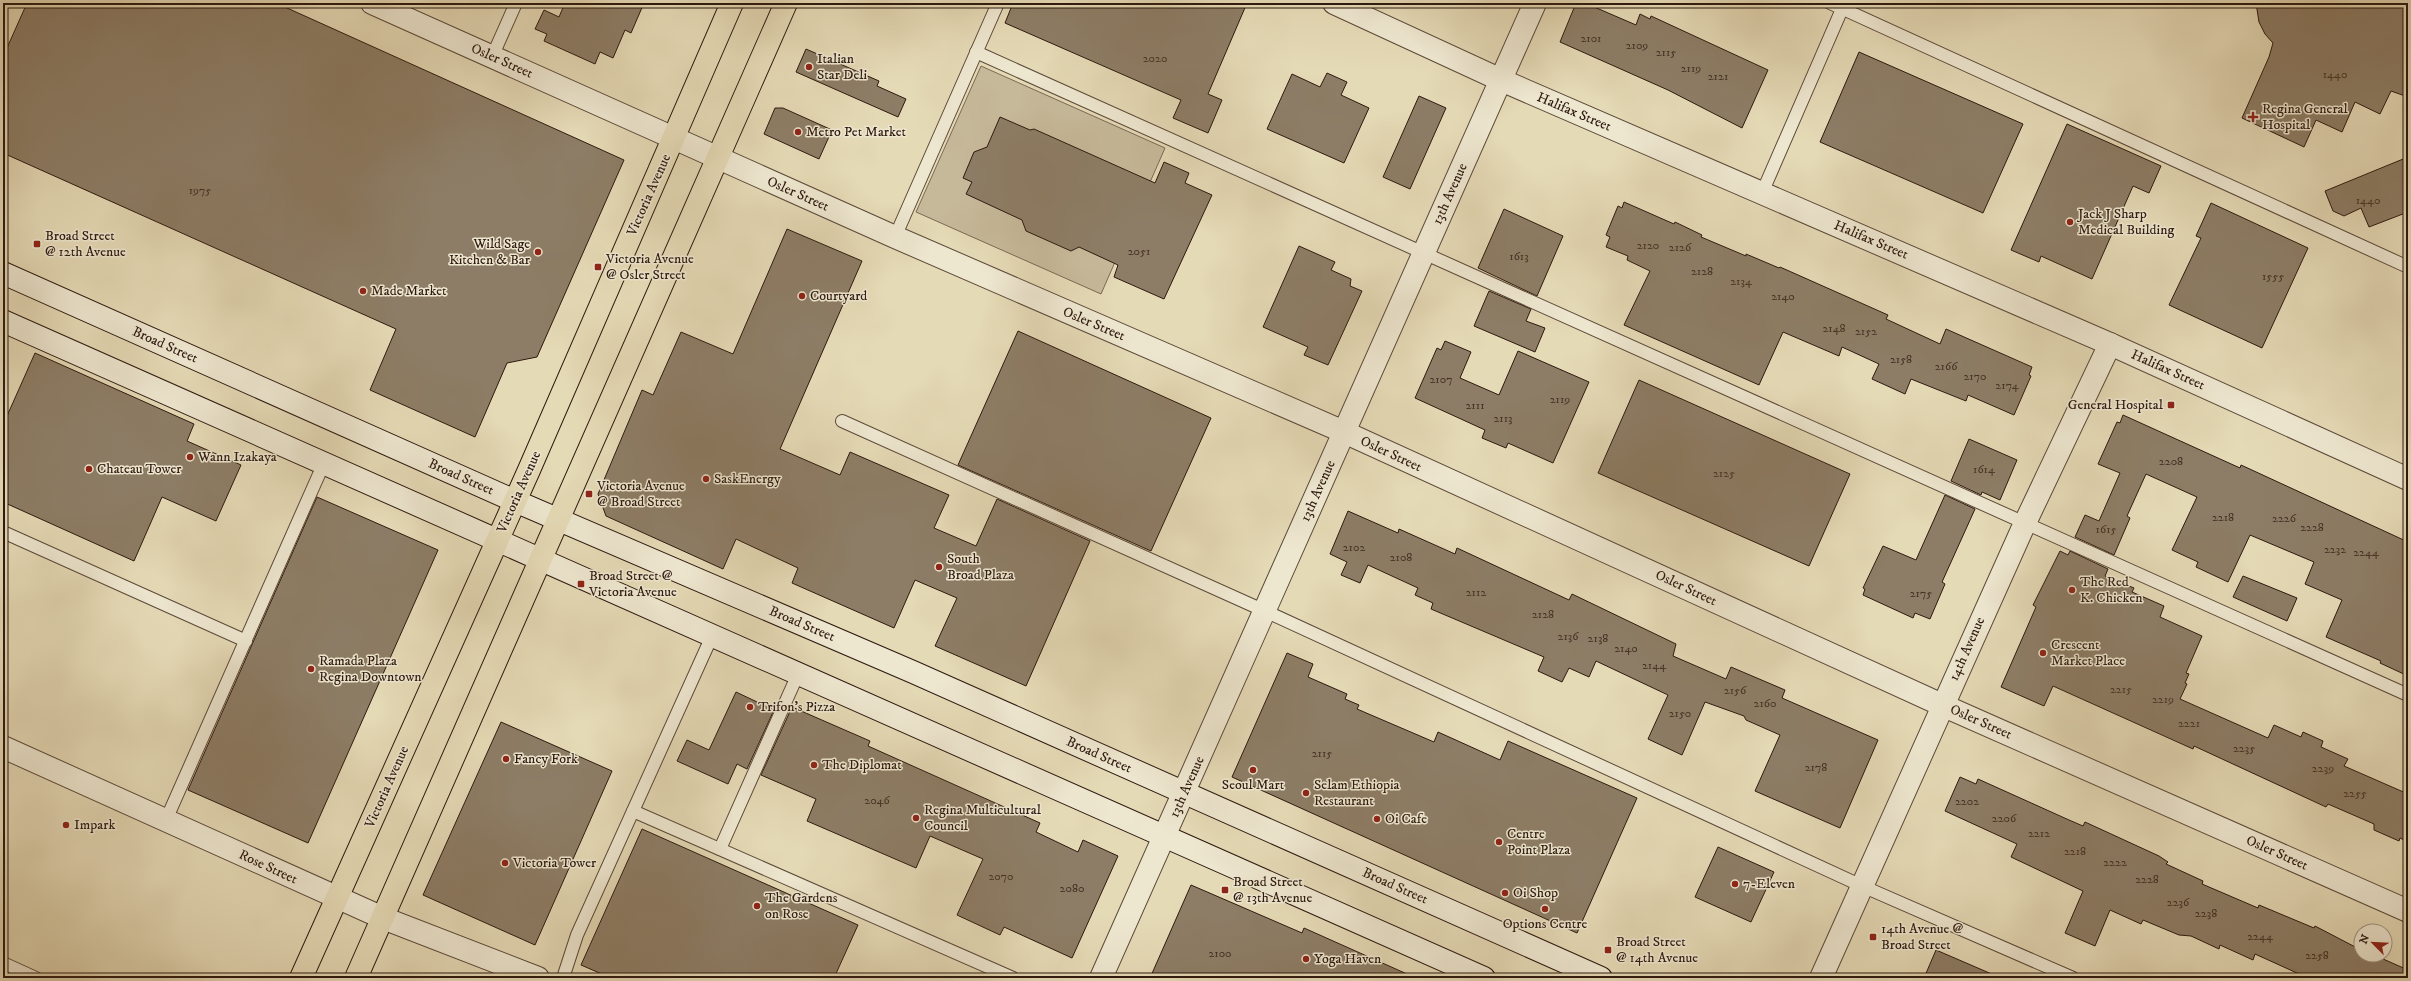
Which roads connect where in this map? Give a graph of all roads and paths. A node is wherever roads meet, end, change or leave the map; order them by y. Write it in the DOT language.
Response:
graph roads {
  1 [pos="372,3"];
  2 [pos="516,3"];
  3 [pos="732,3"];
  4 [pos="786,3"];
  5 [pos="998,3"];
  6 [pos="1334,3"];
  7 [pos="1535,3"];
  8 [pos="1830,3"];
  9 [pos="1842,9"];
  10 [pos="976,52"];
  11 [pos="492,57"];
  12 [pos="1501,80"];
  13 [pos="674,138"];
  14 [pos="718,159"];
  15 [pos="1762,193"];
  16 [pos="895,237"];
  17 [pos="1424,254"];
  18 [pos="2408,266"];
  19 [pos="3,274"];
  20 [pos="3,321"];
  21 [pos="2110,344"];
  22 [pos="842,421"];
  23 [pos="1344,432"];
  24 [pos="324,463"];
  25 [pos="2408,479"];
  26 [pos="515,501"];
  27 [pos="557,518"];
  28 [pos="2024,523"];
  29 [pos="3,532"];
  30 [pos="498,540"];
  31 [pos="541,559"];
  32 [pos="1265,611"];
  33 [pos="712,636"];
  34 [pos="246,641"];
  35 [pos="798,674"];
  36 [pos="2408,695"];
  37 [pos="1942,705"];
  38 [pos="3,747"];
  39 [pos="1184,793"];
  40 [pos="633,811"];
  41 [pos="166,820"];
  42 [pos="1165,836"];
  43 [pos="720,849"];
  44 [pos="1862,886"];
  45 [pos="337,898"];
  46 [pos="2408,910"];
  47 [pos="383,918"];
  48 [pos="3,963"];
  49 [pos="36,978"];
  50 [pos="301,978"];
  51 [pos="356,978"];
  52 [pos="538,978"];
  53 [pos="563,978"];
  54 [pos="1013,978"];
  55 [pos="1101,978"];
  56 [pos="1484,978"];
  57 [pos="1600,978"];
  58 [pos="1821,978"];
  59 [pos="2073,978"];
  1 -- 11 [label="street, Osler Street"];
  2 -- 11 [label="lane"];
  3 -- 13 [label="main road, Victoria Avenue"];
  4 -- 14 [label="main road"];
  5 -- 10 [label="lane"];
  6 -- 12 [label="street, Halifax Street"];
  7 -- 12 [label="street, 13th Avenue"];
  8 -- 9 [label="lane"];
  9 -- 15 [label="lane"];
  9 -- 18 [label="lane"];
  10 -- 16 [label="lane"];
  10 -- 17 [label="lane"];
  11 -- 13 [label="street, Osler Street"];
  12 -- 15 [label="street, Halifax Street"];
  12 -- 17 [label="street, 13th Avenue"];
  13 -- 14 [label="street, Osler Street"];
  13 -- 26 [label="main road, Victoria Avenue"];
  14 -- 16 [label="street, Osler Street"];
  14 -- 27 [label="main road"];
  15 -- 21 [label="street, Halifax Street"];
  16 -- 23 [label="street, Osler Street"];
  17 -- 23 [label="street, 13th Avenue"];
  17 -- 28 [label="lane"];
  19 -- 26 [label="street, Broad Street"];
  20 -- 24 [label="street"];
  21 -- 25 [label="street, Halifax Street"];
  21 -- 28 [label="street, 14th Avenue"];
  22 -- 32 [label="lane"];
  23 -- 32 [label="street, 13th Avenue"];
  23 -- 37 [label="street, Osler Street"];
  24 -- 30 [label="street"];
  24 -- 34 [label="lane"];
  26 -- 27 [label="street, Broad Street"];
  26 -- 30 [label="main road, Victoria Avenue"];
  27 -- 31 [label="main road"];
  27 -- 39 [label="street, Broad Street"];
  28 -- 36 [label="lane"];
  28 -- 37 [label="street, 14th Avenue"];
  29 -- 34 [label="lane"];
  30 -- 31 [label="street"];
  30 -- 45 [label="main road, Victoria Avenue"];
  31 -- 33 [label="street"];
  31 -- 47 [label="main road"];
  32 -- 39 [label="street, 13th Avenue"];
  32 -- 44 [label="lane"];
  33 -- 35 [label="street"];
  33 -- 40 [label="lane"];
  34 -- 41 [label="lane"];
  35 -- 42 [label="street"];
  35 -- 43 [label="lane"];
  37 -- 44 [label="street, 14th Avenue"];
  37 -- 46 [label="street, Osler Street"];
  38 -- 41 [label="street, Rose Street"];
  39 -- 42 [label="street, 13th Avenue"];
  39 -- 57 [label="street, Broad Street"];
  40 -- 43 [label="lane"];
  40 -- 53 [label="lane"];
  41 -- 45 [label="street, Rose Street"];
  42 -- 55 [label="street, 13th Avenue"];
  42 -- 56 [label="street"];
  43 -- 54 [label="lane"];
  44 -- 58 [label="street, 14th Avenue"];
  44 -- 59 [label="lane"];
  45 -- 47 [label="street, Rose Street"];
  45 -- 50 [label="main road, Victoria Avenue"];
  47 -- 51 [label="main road"];
  47 -- 52 [label="street, Rose Street"];
  48 -- 49 [label="lane"];
}
